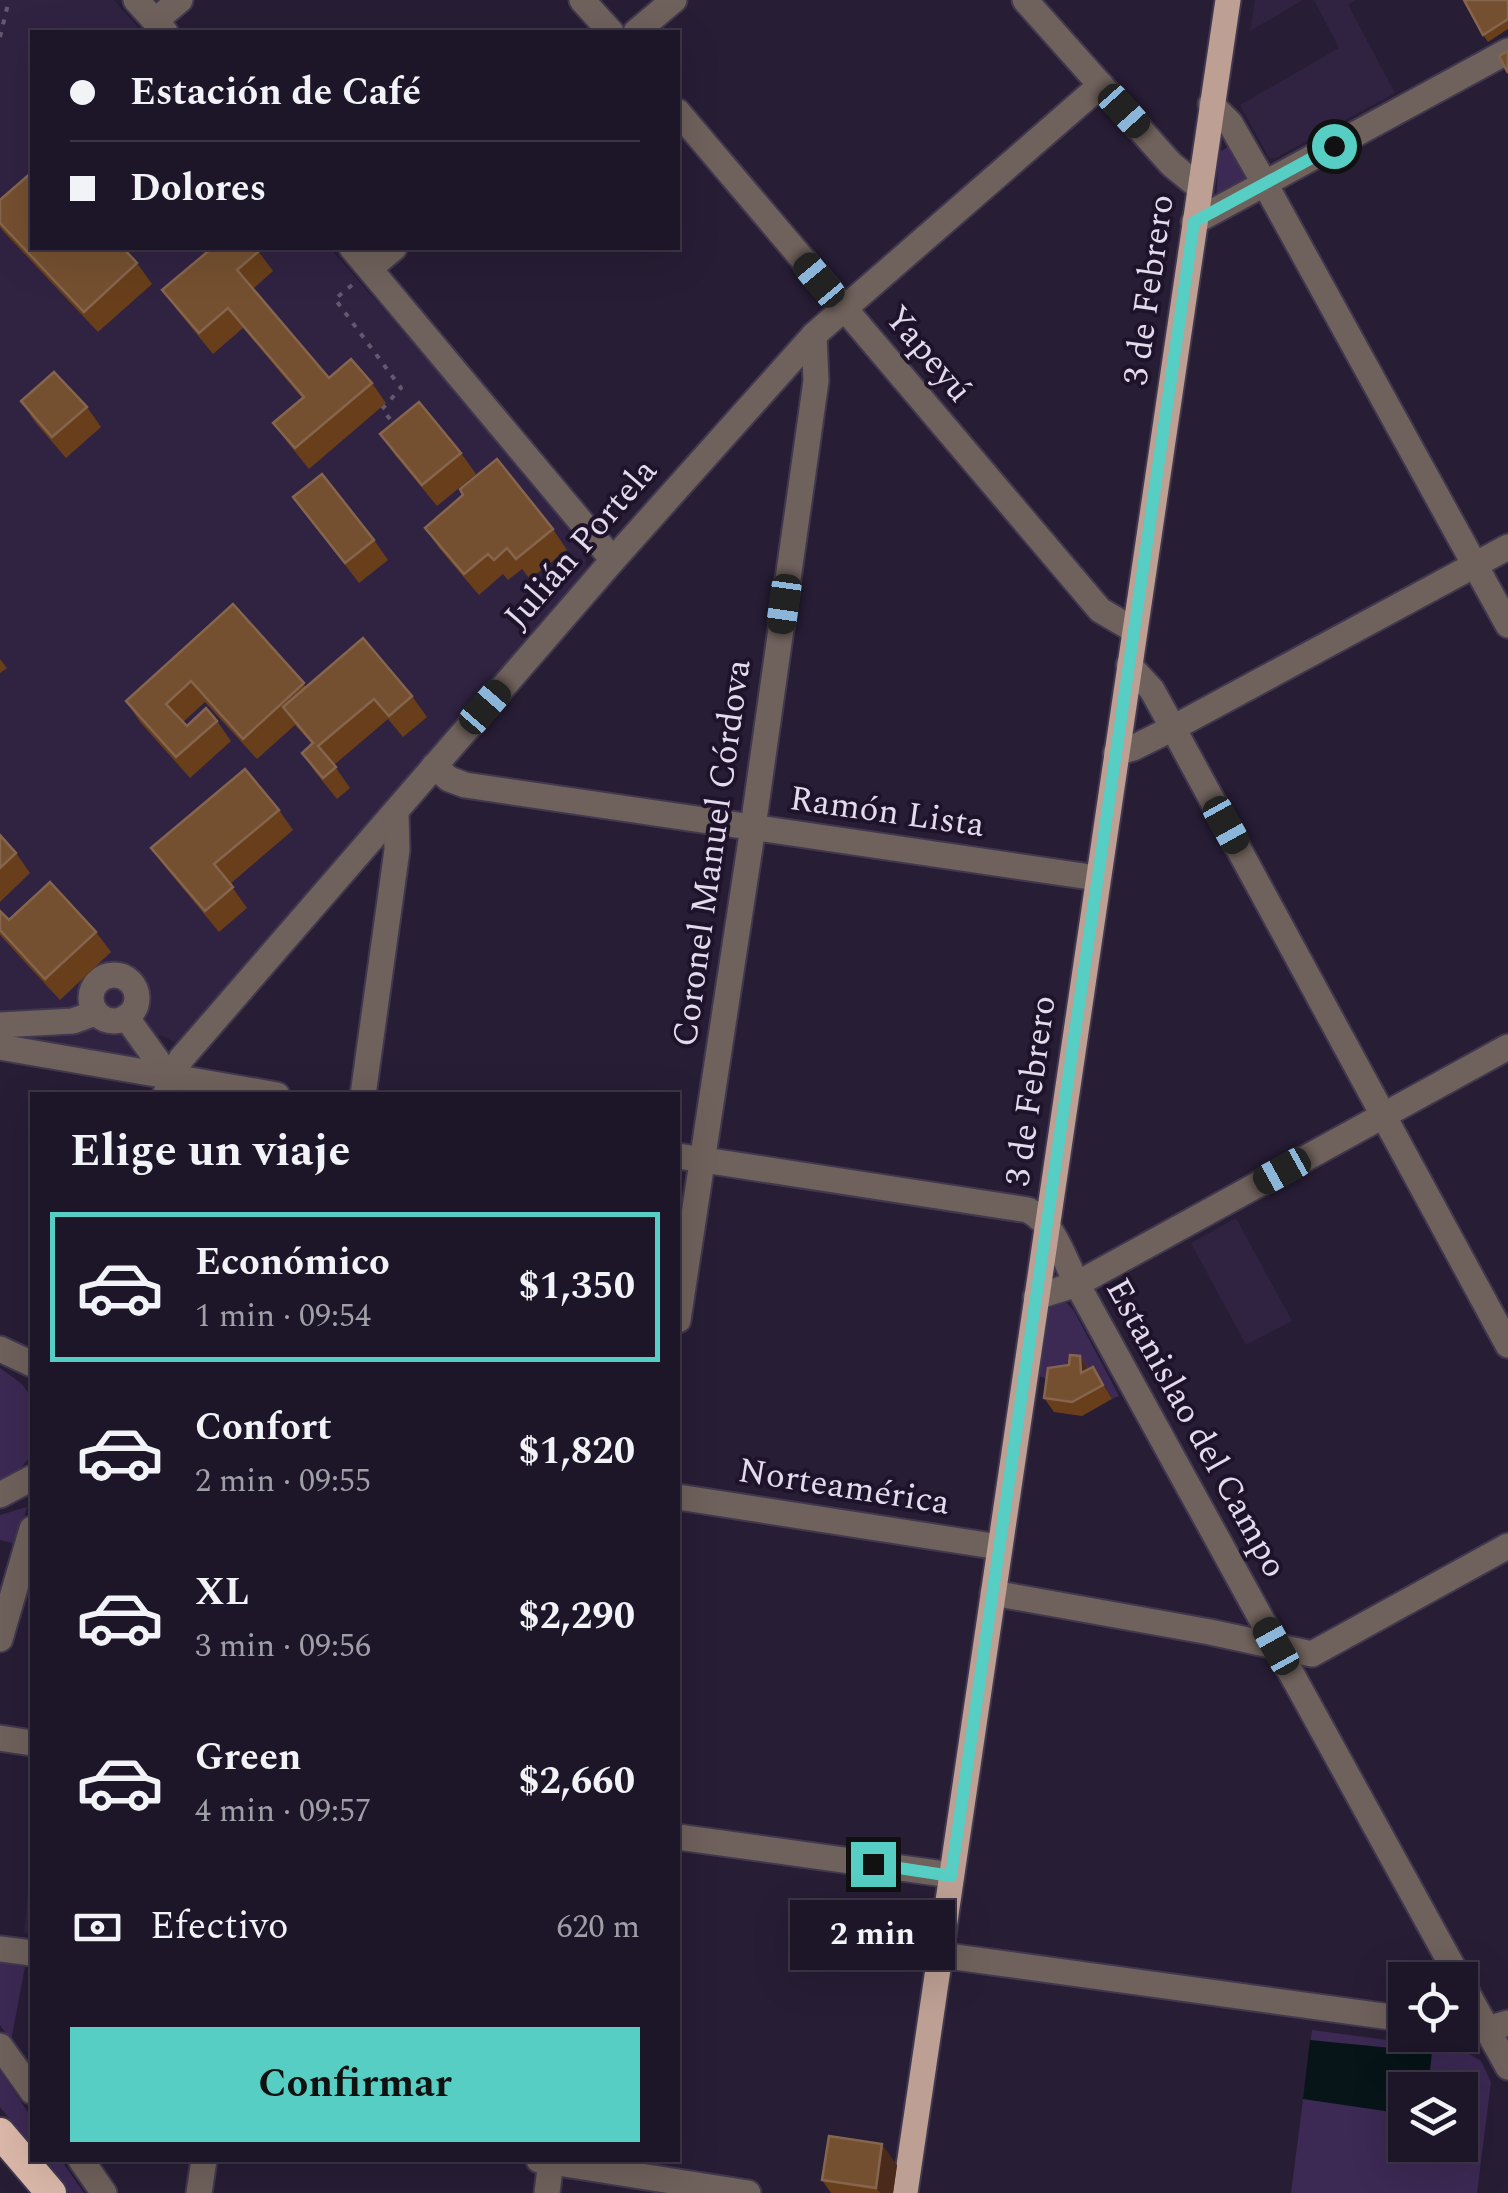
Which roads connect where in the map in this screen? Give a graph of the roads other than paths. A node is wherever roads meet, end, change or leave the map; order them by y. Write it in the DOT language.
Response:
graph roads {
  1 [pos="136,0"];
  2 [pos="180,0"];
  3 [pos="582,0"];
  4 [pos="674,0"];
  5 [pos="1026,0"];
  6 [pos="1228,0"];
  7 [pos="160,27"];
  8 [pos="608,30"];
  9 [pos="638,30"];
  10 [pos="1508,51"];
  11 [pos="1100,85"];
  12 [pos="1212,104"];
  13 [pos="680,114"];
  14 [pos="1265,184"];
  15 [pos="1199,188"];
  16 [pos="1194,222"];
  17 [pos="354,250"];
  18 [pos="392,250"];
  19 [pos="370,268"];
  20 [pos="843,308"];
  21 [pos="814,335"];
  22 [pos="1508,547"];
  23 [pos="613,560"];
  24 [pos="1474,565"];
  25 [pos="1508,625"];
  26 [pos="1134,630"];
  27 [pos="1129,666"];
  28 [pos="1174,728"];
  29 [pos="1116,752"];
  30 [pos="434,766"];
  31 [pos="396,813"];
  32 [pos="752,827"];
  33 [pos="1098,878"];
  34 [pos="95,1012"];
  35 [pos="126,1018"];
  36 [pos="0,1025"];
  37 [pos="0,1047"];
  38 [pos="1508,1047"];
  39 [pos="167,1086"];
  40 [pos="240,1092"];
  41 [pos="363,1092"];
  42 [pos="1384,1114"];
  43 [pos="690,1158"];
  44 [pos="1047,1224"];
  45 [pos="1076,1284"];
  46 [pos="680,1293"];
  47 [pos="1036,1297"];
  48 [pos="1508,1345"];
  49 [pos="0,1350"];
  50 [pos="30,1363"];
  51 [pos="30,1479"];
  52 [pos="0,1496"];
  53 [pos="680,1497"];
  54 [pos="30,1536"];
  55 [pos="1508,1546"];
  56 [pos="1000,1547"];
  57 [pos="993,1593"];
  58 [pos="0,1639"];
  59 [pos="1276,1646"];
  60 [pos="0,1738"];
  61 [pos="30,1743"];
  62 [pos="680,1836"];
  63 [pos="951,1876"];
  64 [pos="0,1949"];
  65 [pos="30,1953"];
  66 [pos="940,1955"];
  67 [pos="1450,1962"];
  68 [pos="1478,2002"];
  69 [pos="1388,2018"];
  70 [pos="1498,2026"];
  71 [pos="0,2046"];
  72 [pos="1508,2067"];
  73 [pos="30,2087"];
  74 [pos="0,2133"];
  75 [pos="82,2162"];
  76 [pos="204,2162"];
  77 [pos="547,2162"];
  78 [pos="553,2162"];
  79 [pos="52,2193"];
  80 [pos="104,2193"];
  81 [pos="199,2193"];
  82 [pos="546,2193"];
  83 [pos="748,2193"];
  84 [pos="905,2193"];
  1 -- 7 [label="street"];
  2 -- 7 [label="street"];
  3 -- 8 [label="street"];
  4 -- 9 [label="street"];
  5 -- 11 [label="street"];
  6 -- 12 [label="main road, 3 de Febrero"];
  10 -- 14 [label="street"];
  11 -- 15 [label="street"];
  11 -- 20 [label="street, Julián Portela"];
  12 -- 14 [label="street"];
  12 -- 15 [label="main road, 3 de Febrero"];
  13 -- 20 [label="street, Yapeyú"];
  14 -- 16 [label="street"];
  14 -- 24 [label="street"];
  15 -- 16 [label="main road, 3 de Febrero"];
  16 -- 26 [label="main road, 3 de Febrero"];
  17 -- 19 [label="street"];
  18 -- 19 [label="street"];
  19 -- 23 [label="street"];
  20 -- 21 [label="street, Julián Portela"];
  20 -- 26 [label="street, Yapeyú"];
  21 -- 23 [label="street, Julián Portela"];
  21 -- 32 [label="street, Coronel Manuel Córdova"];
  22 -- 24 [label="street"];
  23 -- 30 [label="street, Julián Portela"];
  24 -- 25 [label="street"];
  24 -- 28 [label="street"];
  26 -- 27 [label="main road, 3 de Febrero"];
  27 -- 28 [label="street"];
  27 -- 29 [label="main road, 3 de Febrero"];
  28 -- 29 [label="street"];
  28 -- 42 [label="street"];
  29 -- 33 [label="main road, 3 de Febrero"];
  30 -- 31 [label="street, Julián Portela"];
  30 -- 32 [label="street, Ramón Lista"];
  31 -- 39 [label="street, Julián Portela"];
  31 -- 41 [label="street"];
  32 -- 33 [label="street, Ramón Lista"];
  32 -- 43 [label="street, Coronel Manuel Córdova"];
  33 -- 44 [label="main road, 3 de Febrero"];
  34 -- 35 [label="street"];
  34 -- 35 [label="street"];
  34 -- 36 [label="street"];
  35 -- 39 [label="street"];
  37 -- 39 [label="street"];
  38 -- 42 [label="street"];
  39 -- 40 [label="street"];
  42 -- 45 [label="street"];
  42 -- 48 [label="street"];
  43 -- 44 [label="street"];
  43 -- 46 [label="street, Coronel Manuel Córdova"];
  44 -- 45 [label="street, Estanislao del Campo"];
  44 -- 47 [label="main road, 3 de Febrero"];
  45 -- 47 [label="street"];
  45 -- 59 [label="street, Estanislao del Campo"];
  47 -- 56 [label="main road, 3 de Febrero"];
  49 -- 50 [label="street"];
  51 -- 52 [label="street"];
  53 -- 56 [label="street, Norteamérica"];
  54 -- 58 [label="street"];
  55 -- 59 [label="street"];
  56 -- 57 [label="main road, 3 de Febrero"];
  57 -- 59 [label="street"];
  57 -- 63 [label="main road, 3 de Febrero"];
  59 -- 67 [label="street, Estanislao del Campo"];
  60 -- 61 [label="street"];
  62 -- 63 [label="street"];
  63 -- 66 [label="main road, 3 de Febrero"];
  64 -- 65 [label="street"];
  66 -- 69 [label="street"];
  66 -- 84 [label="main road, 3 de Febrero"];
  68 -- 70 [label="street, Estanislao del Campo"];
  70 -- 72 [label="street, Estanislao del Campo"];
  71 -- 73 [label="street"];
  74 -- 79 [label="highway"];
  75 -- 80 [label="street"];
  76 -- 81 [label="street"];
  77 -- 82 [label="street"];
  78 -- 83 [label="street"];
}
